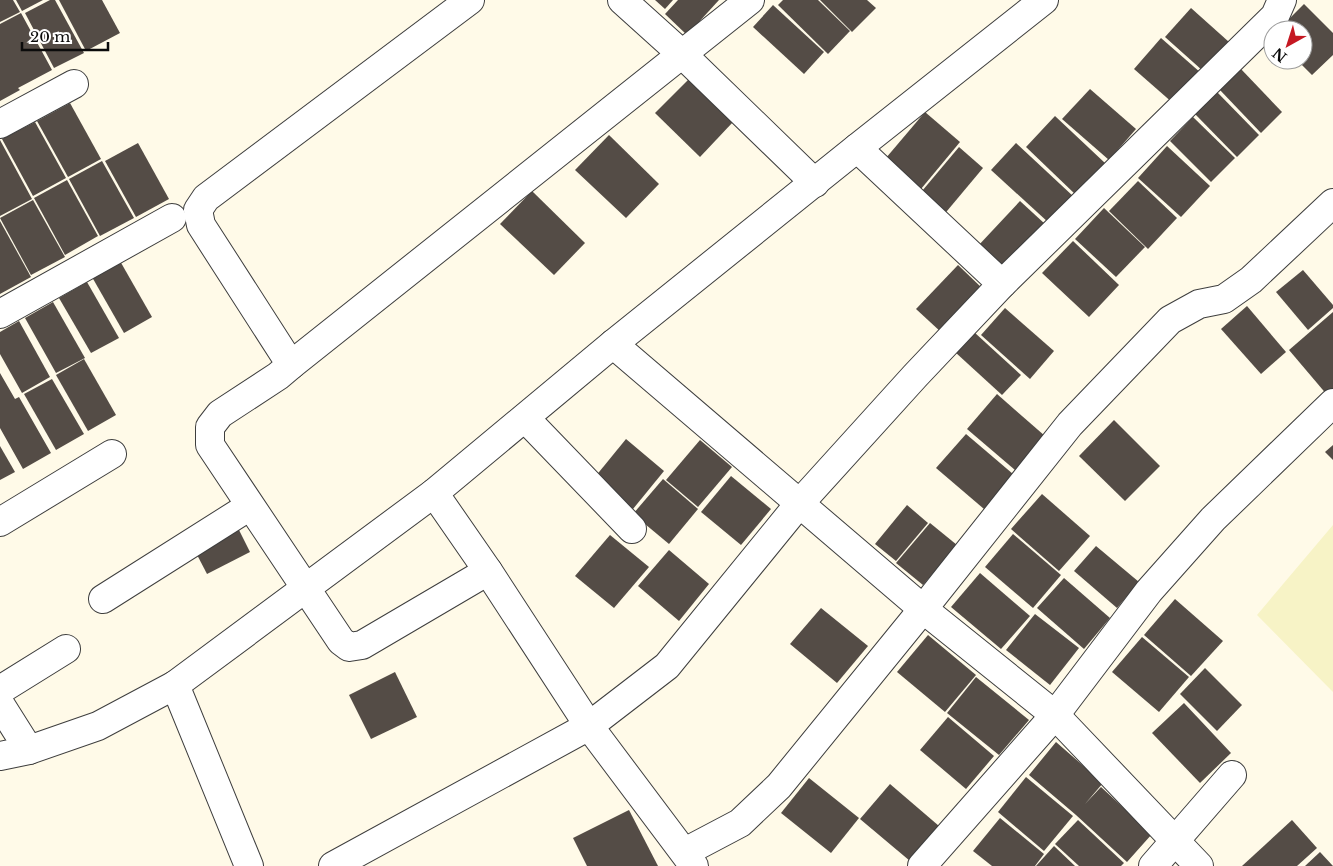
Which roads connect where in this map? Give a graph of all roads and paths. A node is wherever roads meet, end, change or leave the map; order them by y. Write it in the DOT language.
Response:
graph roads {
  1 [pos="470,0"];
  2 [pos="622,0"];
  3 [pos="750,0"];
  4 [pos="1044,0"];
  5 [pos="1282,0"];
  6 [pos="683,55"];
  7 [pos="74,84"];
  8 [pos="0,124"];
  9 [pos="857,148"];
  10 [pos="815,183"];
  11 [pos="1333,203"];
  12 [pos="172,218"];
  13 [pos="1002,284"];
  14 [pos="0,314"];
  15 [pos="613,344"];
  16 [pos="291,365"];
  17 [pos="1333,403"];
  18 [pos="524,418"];
  19 [pos="112,454"];
  20 [pos="434,493"];
  21 [pos="799,504"];
  22 [pos="250,506"];
  23 [pos="0,522"];
  24 [pos="632,529"];
  25 [pos="488,571"];
  26 [pos="305,588"];
  27 [pos="103,599"];
  28 [pos="923,609"];
  29 [pos="66,649"];
  30 [pos="175,685"];
  31 [pos="0,690"];
  32 [pos="0,704"];
  33 [pos="1055,715"];
  34 [pos="589,726"];
  35 [pos="30,750"];
  36 [pos="0,756"];
  37 [pos="1232,775"];
  38 [pos="1176,840"];
  39 [pos="690,859"];
  40 [pos="249,866"];
  41 [pos="333,866"];
  42 [pos="922,866"];
  43 [pos="1153,866"];
  44 [pos="1199,866"];
  1 -- 16 [label="street"];
  2 -- 6 [label="street"];
  3 -- 6 [label="street"];
  4 -- 9 [label="street"];
  5 -- 13 [label="street"];
  6 -- 10 [label="street"];
  6 -- 16 [label="street"];
  7 -- 8 [label="street"];
  9 -- 10 [label="street"];
  9 -- 13 [label="street"];
  10 -- 15 [label="street"];
  11 -- 28 [label="street"];
  12 -- 14 [label="street"];
  13 -- 21 [label="street"];
  15 -- 18 [label="street"];
  15 -- 21 [label="street"];
  16 -- 22 [label="street"];
  17 -- 33 [label="street"];
  18 -- 20 [label="street"];
  18 -- 24 [label="street"];
  19 -- 23 [label="street"];
  20 -- 25 [label="street"];
  20 -- 26 [label="street"];
  21 -- 28 [label="street"];
  21 -- 34 [label="street"];
  22 -- 26 [label="street"];
  22 -- 27 [label="street"];
  25 -- 26 [label="street"];
  25 -- 34 [label="street"];
  26 -- 30 [label="street"];
  28 -- 33 [label="street"];
  28 -- 39 [label="street"];
  29 -- 31 [label="street"];
  30 -- 35 [label="street"];
  30 -- 40 [label="street"];
  32 -- 35 [label="street"];
  33 -- 38 [label="street"];
  33 -- 42 [label="street"];
  34 -- 39 [label="street"];
  34 -- 41 [label="street"];
  35 -- 36 [label="street"];
  37 -- 38 [label="street"];
  38 -- 43 [label="street"];
  38 -- 44 [label="street"];
}
